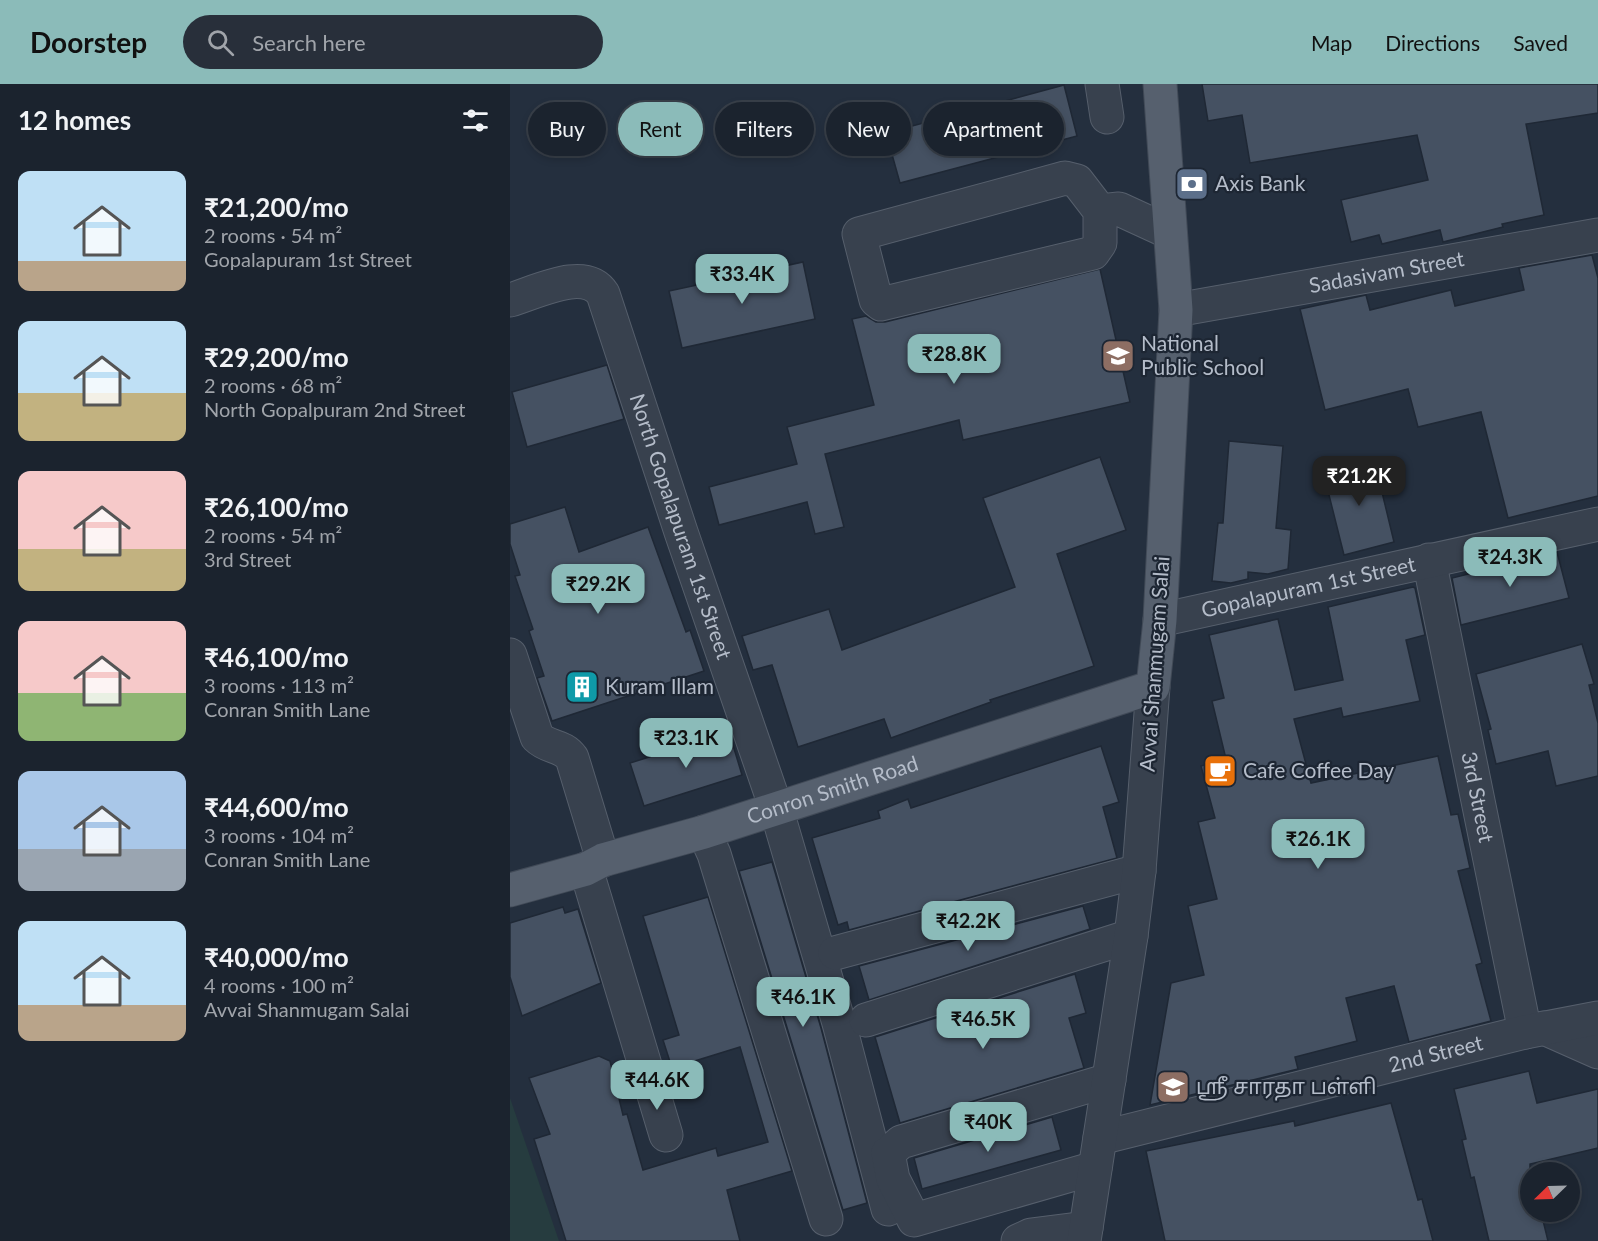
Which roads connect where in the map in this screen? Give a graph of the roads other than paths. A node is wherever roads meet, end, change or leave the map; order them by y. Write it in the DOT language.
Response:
graph roads {
  1 [pos="1102,84"];
  2 [pos="1160,84"];
  3 [pos="1107,117"];
  4 [pos="1100,210"];
  5 [pos="1169,232"];
  6 [pos="1598,235"];
  7 [pos="510,300"];
  8 [pos="1176,310"];
  9 [pos="1598,524"];
  10 [pos="1429,560"];
  11 [pos="1160,620"];
  12 [pos="510,655"];
  13 [pos="1153,687"];
  14 [pos="776,808"];
  15 [pos="704,832"];
  16 [pos="594,864"];
  17 [pos="1139,871"];
  18 [pos="510,890"];
  19 [pos="1131,936"];
  20 [pos="835,953"];
  21 [pos="1598,1018"];
  22 [pos="866,1020"];
  23 [pos="1535,1030"];
  24 [pos="1598,1053"];
  25 [pos="1109,1080"];
  26 [pos="666,1135"];
  27 [pos="1097,1153"];
  28 [pos="888,1209"];
  29 [pos="826,1220"];
  30 [pos="1085,1234"];
  31 [pos="1018,1241"];
  1 -- 3 [label="street"];
  2 -- 5 [label="main road, Avvai Shanmugam Salai"];
  4 -- 4 [label="street"];
  4 -- 5 [label="street"];
  5 -- 8 [label="main road, Avvai Shanmugam Salai"];
  6 -- 8 [label="street, Sadasivam Street"];
  7 -- 14 [label="street, North Gopalapuram 1st Street"];
  8 -- 11 [label="main road, Avvai Shanmugam Salai"];
  9 -- 10 [label="street, Gopalapuram 1st Street"];
  10 -- 11 [label="street, Gopalapuram 1st Street"];
  10 -- 23 [label="street, 3rd Street"];
  11 -- 13 [label="main road, Avvai Shanmugam Salai"];
  12 -- 16 [label="street"];
  13 -- 14 [label="main road, Conron Smith Road"];
  13 -- 17 [label="street, Avvai Shanmugam Salai"];
  14 -- 15 [label="main road, Conron Smith Road"];
  14 -- 28 [label="street, North Gopalapuram 1st Street"];
  15 -- 16 [label="main road, Conron Smith Road"];
  15 -- 29 [label="street"];
  16 -- 18 [label="main road, Conron Smith Road"];
  16 -- 26 [label="street"];
  17 -- 19 [label="street, Avvai Shanmugam Salai"];
  17 -- 20 [label="street"];
  19 -- 22 [label="street"];
  19 -- 25 [label="street, Avvai Shanmugam Salai"];
  21 -- 23 [label="street, 2nd Street"];
  23 -- 24 [label="street"];
  23 -- 27 [label="street, 2nd Street"];
  25 -- 27 [label="street, Avvai Shanmugam Salai"];
  25 -- 27 [label="street, 2nd Street"];
  27 -- 30 [label="street, Avvai Shanmugam Salai"];
  30 -- 31 [label="street"];
}
